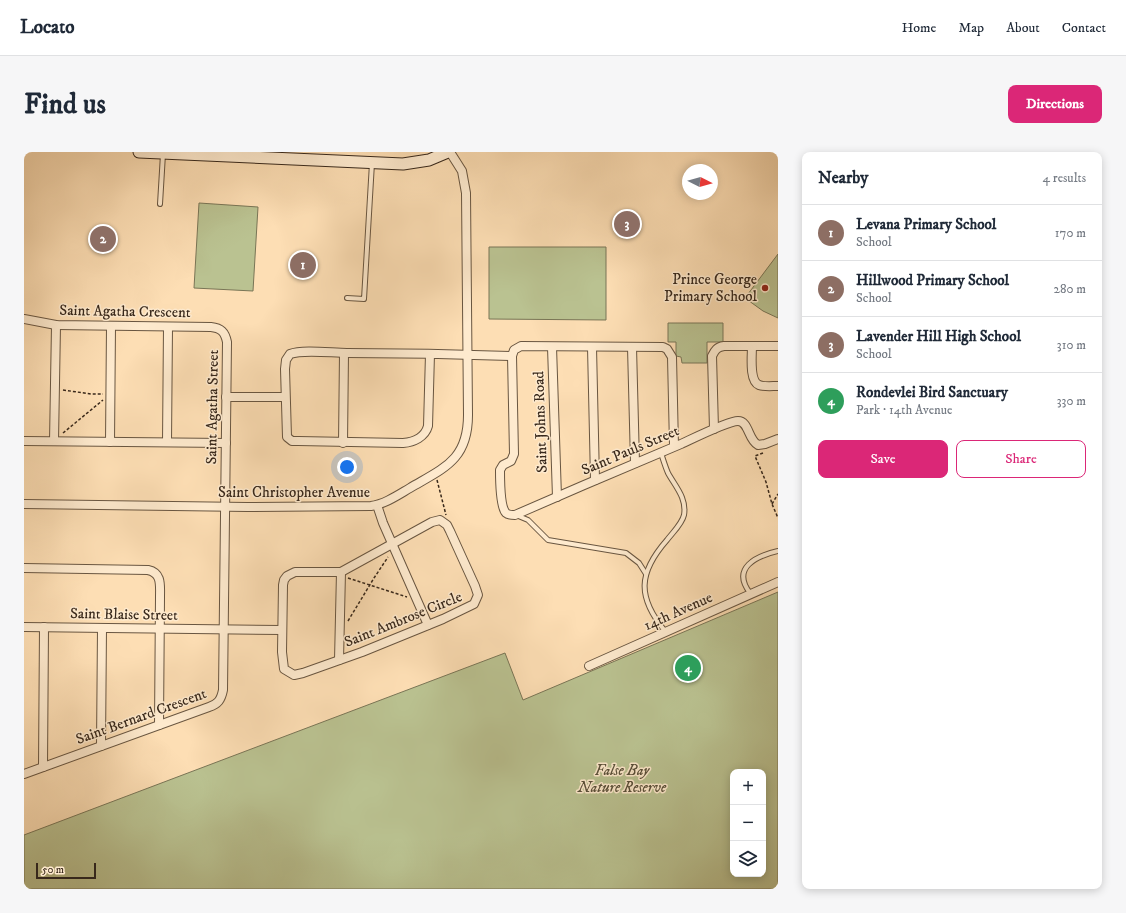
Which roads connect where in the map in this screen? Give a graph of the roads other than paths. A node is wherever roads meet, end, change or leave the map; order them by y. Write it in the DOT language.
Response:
graph roads {
  1 [pos="139,152"];
  2 [pos="449,152"];
  3 [pos="163,153"];
  4 [pos="306,156"];
  5 [pos="372,163"];
  6 [pos="160,204"];
  7 [pos="347,298"];
  8 [pos="24,319"];
  9 [pos="56,325"];
  10 [pos="111,326"];
  11 [pos="168,327"];
  12 [pos="224,333"];
  13 [pos="752,346"];
  14 [pos="778,346"];
  15 [pos="552,347"];
  16 [pos="592,347"];
  17 [pos="632,347"];
  18 [pos="344,353"];
  19 [pos="430,354"];
  20 [pos="468,354"];
  21 [pos="512,356"];
  22 [pos="778,386"];
  23 [pos="226,398"];
  24 [pos="285,398"];
  25 [pos="714,430"];
  26 [pos="778,439"];
  27 [pos="24,441"];
  28 [pos="54,441"];
  29 [pos="110,442"];
  30 [pos="167,442"];
  31 [pos="226,443"];
  32 [pos="343,443"];
  33 [pos="674,446"];
  34 [pos="660,452"];
  35 [pos="635,463"];
  36 [pos="595,480"];
  37 [pos="557,497"];
  38 [pos="24,504"];
  39 [pos="377,505"];
  40 [pos="224,506"];
  41 [pos="515,515"];
  42 [pos="394,548"];
  43 [pos="778,551"];
  44 [pos="24,568"];
  45 [pos="340,574"];
  46 [pos="646,574"];
  47 [pos="778,582"];
  48 [pos="750,594"];
  49 [pos="428,625"];
  50 [pos="24,627"];
  51 [pos="44,627"];
  52 [pos="102,628"];
  53 [pos="160,629"];
  54 [pos="223,630"];
  55 [pos="282,630"];
  56 [pos="665,631"];
  57 [pos="339,660"];
  58 [pos="589,666"];
  59 [pos="159,725"];
  60 [pos="101,746"];
  61 [pos="43,767"];
  62 [pos="24,774"];
  1 -- 3 [label="street"];
  2 -- 5 [label="street"];
  2 -- 20 [label="street, Saint Christopher Avenue"];
  3 -- 4 [label="street"];
  3 -- 6 [label="lane"];
  4 -- 5 [label="street"];
  5 -- 7 [label="lane"];
  8 -- 9 [label="street, Saint Agatha Crescent"];
  9 -- 10 [label="street, Saint Agatha Crescent"];
  9 -- 28 [label="street"];
  10 -- 11 [label="street, Saint Agatha Crescent"];
  10 -- 29 [label="street"];
  11 -- 12 [label="street, Saint Agatha Crescent"];
  11 -- 30 [label="street"];
  12 -- 23 [label="street, Saint Agatha Street"];
  13 -- 14 [label="street"];
  13 -- 22 [label="street"];
  13 -- 25 [label="street"];
  15 -- 16 [label="street"];
  15 -- 21 [label="street"];
  15 -- 37 [label="street, Saint Johns Road"];
  16 -- 17 [label="street"];
  16 -- 36 [label="street"];
  17 -- 33 [label="street"];
  17 -- 35 [label="street"];
  18 -- 19 [label="street"];
  18 -- 24 [label="street"];
  18 -- 32 [label="street"];
  19 -- 20 [label="street"];
  19 -- 32 [label="street"];
  20 -- 21 [label="street"];
  20 -- 39 [label="street, Saint Christopher Avenue"];
  21 -- 41 [label="street"];
  23 -- 24 [label="street"];
  23 -- 31 [label="street, Saint Agatha Street"];
  24 -- 32 [label="street"];
  25 -- 26 [label="street, Saint Pauls Street"];
  25 -- 33 [label="street, Saint Pauls Street"];
  27 -- 28 [label="street"];
  28 -- 29 [label="street"];
  29 -- 30 [label="street"];
  30 -- 31 [label="street"];
  31 -- 40 [label="street, Saint Agatha Street"];
  33 -- 34 [label="street, Saint Pauls Street"];
  34 -- 35 [label="street, Saint Pauls Street"];
  34 -- 46 [label="lane"];
  35 -- 36 [label="street, Saint Pauls Street"];
  36 -- 37 [label="street, Saint Pauls Street"];
  37 -- 41 [label="street, Saint Pauls Street"];
  38 -- 40 [label="street, Saint Christopher Avenue"];
  39 -- 40 [label="street, Saint Christopher Avenue"];
  39 -- 42 [label="street"];
  40 -- 54 [label="street, Saint Bernard Crescent"];
  41 -- 46 [label="lane"];
  42 -- 45 [label="street, Saint Ambrose Circle"];
  42 -- 49 [label="street"];
  42 -- 49 [label="street, Saint Ambrose Circle"];
  43 -- 48 [label="lane"];
  44 -- 53 [label="street"];
  45 -- 55 [label="street, Saint Ambrose Circle"];
  45 -- 57 [label="street"];
  46 -- 56 [label="lane"];
  47 -- 48 [label="street, 14th Avenue"];
  48 -- 56 [label="street, 14th Avenue"];
  49 -- 57 [label="street, Saint Ambrose Circle"];
  50 -- 51 [label="street, Saint Blaise Street"];
  51 -- 52 [label="street, Saint Blaise Street"];
  51 -- 61 [label="street"];
  52 -- 53 [label="street, Saint Blaise Street"];
  52 -- 60 [label="street"];
  53 -- 54 [label="street, Saint Blaise Street"];
  53 -- 59 [label="street"];
  54 -- 55 [label="street"];
  54 -- 59 [label="street, Saint Bernard Crescent"];
  55 -- 57 [label="street, Saint Ambrose Circle"];
  56 -- 58 [label="street, 14th Avenue"];
  59 -- 60 [label="street, Saint Bernard Crescent"];
  60 -- 61 [label="street, Saint Bernard Crescent"];
  61 -- 62 [label="street, Saint Bernard Crescent"];
}
